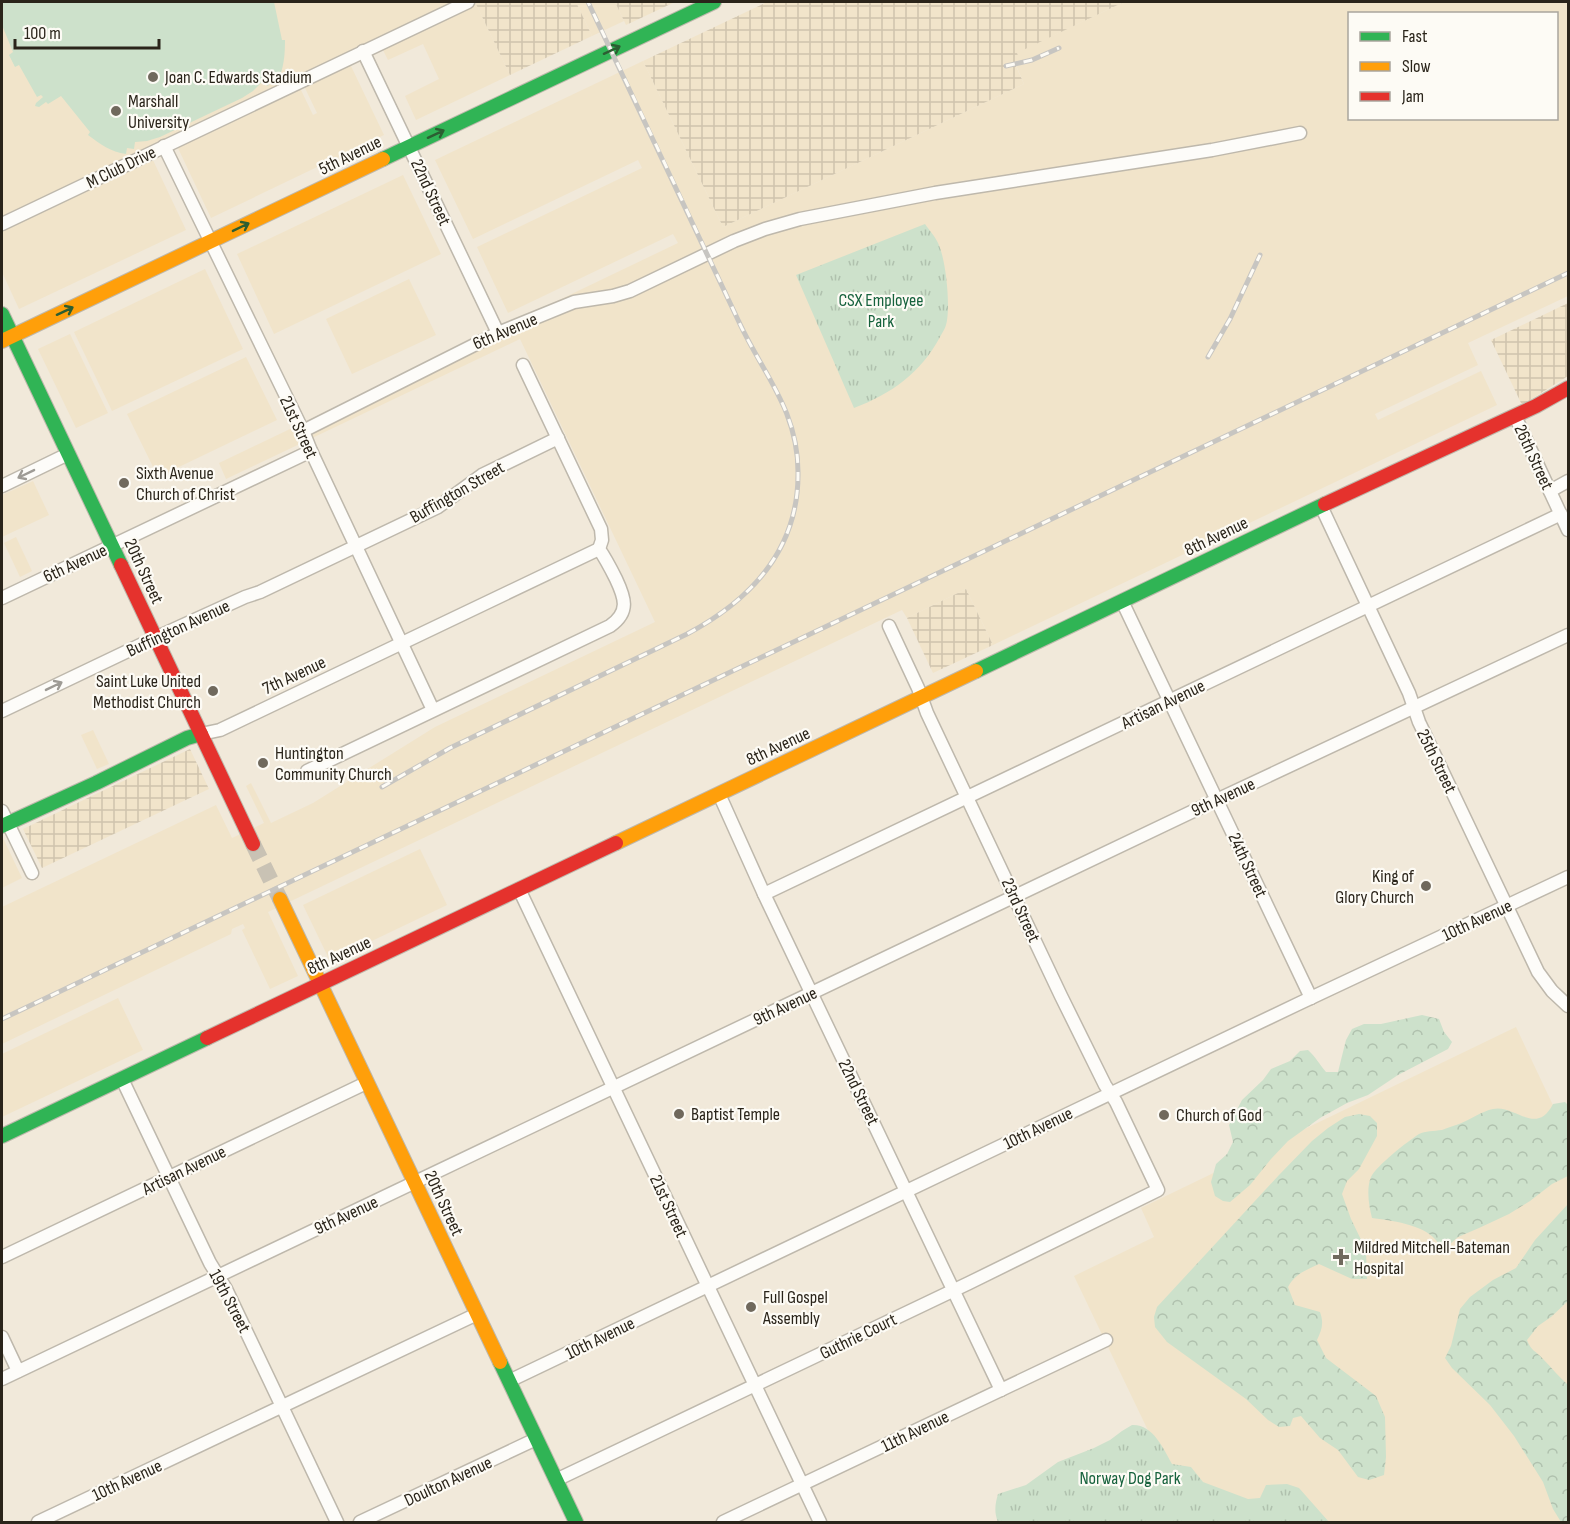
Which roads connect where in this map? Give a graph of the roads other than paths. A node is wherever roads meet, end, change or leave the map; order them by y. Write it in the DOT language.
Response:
graph roads {
  1 [pos="468,2"];
  2 [pos="714,2"];
  3 [pos="363,51"];
  4 [pos="1300,133"];
  5 [pos="165,146"];
  6 [pos="409,147"];
  7 [pos="2,224"];
  8 [pos="211,242"];
  9 [pos="2,314"];
  10 [pos="498,333"];
  11 [pos="7,339"];
  12 [pos="523,365"];
  13 [pos="1569,388"];
  14 [pos="1515,416"];
  15 [pos="303,431"];
  16 [pos="558,438"];
  17 [pos="311,451"];
  18 [pos="68,454"];
  19 [pos="1569,481"];
  20 [pos="2,486"];
  21 [pos="1550,491"];
  22 [pos="1321,506"];
  23 [pos="1561,514"];
  24 [pos="1569,530"];
  25 [pos="112,546"];
  26 [pos="356,546"];
  27 [pos="599,549"];
  28 [pos="2,598"];
  29 [pos="1122,601"];
  30 [pos="1368,606"];
  31 [pos="889,626"];
  32 [pos="1569,635"];
  33 [pos="155,638"];
  34 [pos="402,643"];
  35 [pos="922,698"];
  36 [pos="1170,701"];
  37 [pos="1414,708"];
  38 [pos="433,710"];
  39 [pos="2,711"];
  40 [pos="201,734"];
  41 [pos="307,771"];
  42 [pos="719,794"];
  43 [pos="967,797"];
  44 [pos="1217,800"];
  45 [pos="3,820"];
  46 [pos="253,844"];
  47 [pos="32,873"];
  48 [pos="1569,877"];
  49 [pos="519,889"];
  50 [pos="764,894"];
  51 [pos="1015,896"];
  52 [pos="280,899"];
  53 [pos="1507,907"];
  54 [pos="320,984"];
  55 [pos="812,993"];
  56 [pos="1311,998"];
  57 [pos="1569,1006"];
  58 [pos="122,1079"];
  59 [pos="366,1083"];
  60 [pos="613,1088"];
  61 [pos="1111,1094"];
  62 [pos="2,1136"];
  63 [pos="169,1178"];
  64 [pos="414,1182"];
  65 [pos="1158,1190"];
  66 [pos="907,1191"];
  67 [pos="2,1257"];
  68 [pos="218,1276"];
  69 [pos="708,1286"];
  70 [pos="954,1290"];
  71 [pos="477,1314"];
  72 [pos="2,1337"];
  73 [pos="1106,1340"];
  74 [pos="18,1371"];
  75 [pos="2,1379"];
  76 [pos="509,1381"];
  77 [pos="754,1386"];
  78 [pos="1001,1390"];
  79 [pos="282,1407"];
  80 [pos="536,1439"];
  81 [pos="556,1480"];
  82 [pos="802,1485"];
  83 [pos="38,1522"];
  84 [pos="337,1522"];
  85 [pos="360,1522"];
  86 [pos="576,1522"];
  87 [pos="723,1522"];
  88 [pos="820,1522"];
  1 -- 3 [label="street, M Club Drive"];
  6 -- 2 [label="main road, 5th Avenue, one-way"];
  3 -- 5 [label="street, M Club Drive"];
  3 -- 6 [label="street, 22nd Street"];
  4 -- 10 [label="street, 6th Avenue"];
  5 -- 7 [label="street, M Club Drive"];
  5 -- 8 [label="street, 21st Street"];
  8 -- 6 [label="main road, 5th Avenue, one-way"];
  6 -- 10 [label="street, 22nd Street"];
  11 -- 8 [label="main road, 5th Avenue, one-way"];
  8 -- 15 [label="street, 21st Street"];
  9 -- 11 [label="main road, 20th Street"];
  10 -- 15 [label="street, 6th Avenue"];
  11 -- 18 [label="main road, 20th Street"];
  12 -- 16 [label="street"];
  13 -- 14 [label="main road, 8th Avenue"];
  14 -- 21 [label="street, 26th Street"];
  14 -- 22 [label="main road, 8th Avenue"];
  15 -- 17 [label="street, 21st Street"];
  16 -- 26 [label="street, Buffington Street"];
  16 -- 27 [label="street"];
  17 -- 25 [label="street, 6th Avenue"];
  17 -- 26 [label="street, 21st Street"];
  18 -- 20 [label="street, one-way"];
  18 -- 25 [label="main road, 20th Street"];
  19 -- 21 [label="street"];
  21 -- 23 [label="street, 26th Street"];
  22 -- 29 [label="main road, 8th Avenue"];
  22 -- 30 [label="street, 25th Street"];
  23 -- 24 [label="street, 26th Street"];
  23 -- 30 [label="street, Artisan Avenue"];
  25 -- 28 [label="street, 6th Avenue"];
  25 -- 33 [label="main road, 20th Street"];
  26 -- 33 [label="street, Buffington Avenue"];
  26 -- 34 [label="street, 21st Street"];
  27 -- 34 [label="street, 7th Avenue"];
  27 -- 38 [label="street"];
  29 -- 35 [label="main road, 8th Avenue"];
  29 -- 36 [label="street, 24th Street"];
  30 -- 36 [label="street, Artisan Avenue"];
  30 -- 37 [label="street, 25th Street"];
  31 -- 35 [label="street, 23rd Street"];
  32 -- 37 [label="street, 9th Avenue"];
  39 -- 33 [label="street, Buffington Avenue, one-way"];
  33 -- 40 [label="main road, 20th Street"];
  34 -- 38 [label="street, 21st Street"];
  34 -- 40 [label="street, 7th Avenue"];
  35 -- 42 [label="main road, 8th Avenue"];
  35 -- 43 [label="street, 23rd Street"];
  36 -- 43 [label="street, Artisan Avenue"];
  36 -- 44 [label="street, 24th Street"];
  37 -- 44 [label="street, 9th Avenue"];
  37 -- 53 [label="street, 25th Street"];
  38 -- 41 [label="street"];
  40 -- 45 [label="main road, 7th Avenue"];
  40 -- 46 [label="main road, 20th Street"];
  42 -- 49 [label="main road, 8th Avenue"];
  42 -- 50 [label="street, 22nd Street"];
  43 -- 50 [label="street, Artisan Avenue"];
  43 -- 51 [label="street, 23rd Street"];
  44 -- 51 [label="street, 9th Avenue"];
  44 -- 56 [label="street, 24th Street"];
  45 -- 47 [label="street"];
  48 -- 53 [label="street, 10th Avenue"];
  49 -- 54 [label="main road, 8th Avenue"];
  49 -- 60 [label="street, 21st Street"];
  50 -- 55 [label="street, 22nd Street"];
  51 -- 55 [label="street, 9th Avenue"];
  51 -- 61 [label="street, 23rd Street"];
  52 -- 54 [label="main road, 20th Street"];
  53 -- 56 [label="street, 10th Avenue"];
  53 -- 57 [label="street, 25th Street"];
  54 -- 58 [label="main road, 8th Avenue"];
  54 -- 59 [label="main road, 20th Street"];
  55 -- 60 [label="street, 9th Avenue"];
  55 -- 66 [label="street, 22nd Street"];
  56 -- 61 [label="street, 10th Avenue"];
  58 -- 62 [label="main road, 8th Avenue"];
  58 -- 63 [label="street, 19th Street"];
  59 -- 63 [label="street, Artisan Avenue"];
  59 -- 64 [label="main road, 20th Street"];
  60 -- 64 [label="street, 9th Avenue"];
  60 -- 69 [label="street, 21st Street"];
  61 -- 65 [label="street, 23rd Street"];
  61 -- 66 [label="street, 10th Avenue"];
  63 -- 67 [label="street, Artisan Avenue"];
  63 -- 68 [label="street, 19th Street"];
  64 -- 68 [label="street, 9th Avenue"];
  64 -- 71 [label="main road, 20th Street"];
  65 -- 70 [label="street, Guthrie Court"];
  66 -- 69 [label="street, 10th Avenue"];
  66 -- 70 [label="street, 22nd Street"];
  68 -- 74 [label="street, 9th Avenue"];
  68 -- 79 [label="street, 19th Street"];
  69 -- 76 [label="street, 10th Avenue"];
  69 -- 77 [label="street, 21st Street"];
  70 -- 77 [label="street, Guthrie Court"];
  70 -- 78 [label="street, 22nd Street"];
  71 -- 76 [label="main road, 20th Street"];
  71 -- 79 [label="street, 10th Avenue"];
  72 -- 74 [label="street"];
  73 -- 78 [label="street, 11th Avenue"];
  74 -- 75 [label="street, 9th Avenue"];
  76 -- 80 [label="main road, 20th Street"];
  77 -- 81 [label="street, Guthrie Court"];
  77 -- 82 [label="street, 21st Street"];
  78 -- 82 [label="street, 11th Avenue"];
  79 -- 83 [label="street, 10th Avenue"];
  79 -- 84 [label="street, 19th Street"];
  80 -- 81 [label="main road, 20th Street"];
  80 -- 85 [label="street, Doulton Avenue"];
  81 -- 86 [label="main road, 20th Street"];
  82 -- 87 [label="street, 11th Avenue"];
  82 -- 88 [label="street, 21st Street"];
}
